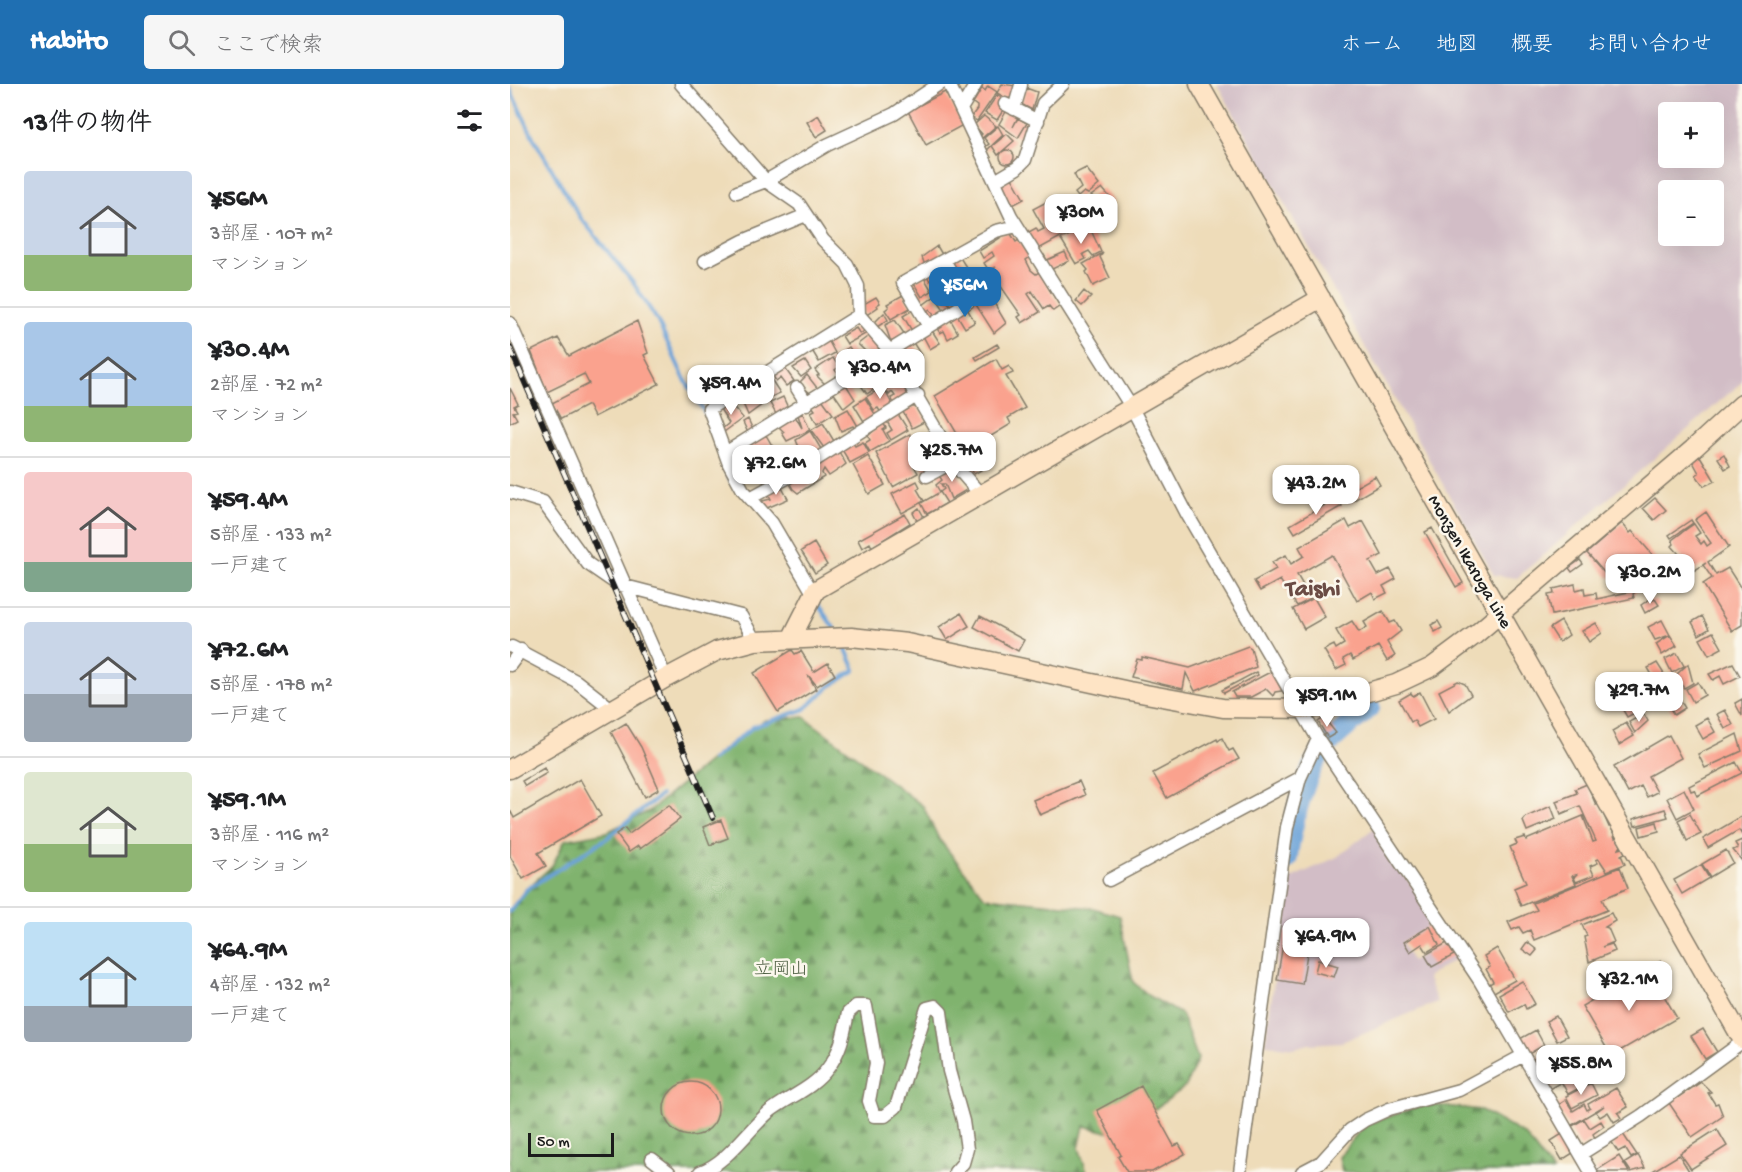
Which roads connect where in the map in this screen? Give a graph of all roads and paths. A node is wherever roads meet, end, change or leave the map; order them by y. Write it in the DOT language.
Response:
graph roads {
  1 [pos="681,84"];
  2 [pos="939,84"];
  3 [pos="949,84"];
  4 [pos="976,84"];
  5 [pos="1063,84"];
  6 [pos="1199,84"];
  7 [pos="1021,85"];
  8 [pos="961,109"];
  9 [pos="1038,121"];
  10 [pos="766,181"];
  11 [pos="995,181"];
  12 [pos="737,192"];
  13 [pos="806,215"];
  14 [pos="1017,226"];
  15 [pos="944,260"];
  16 [pos="705,261"];
  17 [pos="1320,298"];
  18 [pos="859,315"];
  19 [pos="510,323"];
  20 [pos="928,326"];
  21 [pos="890,351"];
  22 [pos="797,388"];
  23 [pos="918,395"];
  24 [pos="807,404"];
  25 [pos="1742,404"];
  26 [pos="1132,408"];
  27 [pos="725,453"];
  28 [pos="955,461"];
  29 [pos="927,476"];
  30 [pos="510,492"];
  31 [pos="981,495"];
  32 [pos="750,498"];
  33 [pos="623,586"];
  34 [pos="813,593"];
  35 [pos="1500,612"];
  36 [pos="792,638"];
  37 [pos="755,641"];
  38 [pos="510,665"];
  39 [pos="666,678"];
  40 [pos="1301,709"];
  41 [pos="613,710"];
  42 [pos="1322,746"];
  43 [pos="510,769"];
  44 [pos="1300,778"];
  45 [pos="1109,880"];
  46 [pos="1742,1041"];
  47 [pos="1522,1056"];
  48 [pos="1581,1155"];
  49 [pos="652,1159"];
  50 [pos="669,1172"];
  51 [pos="700,1172"];
  52 [pos="955,1172"];
  53 [pos="1240,1172"];
  54 [pos="1302,1172"];
  55 [pos="1591,1172"];
  1 -- 10 [label="street"];
  2 -- 10 [label="street"];
  3 -- 8 [label="street"];
  4 -- 8 [label="street"];
  5 -- 9 [label="street"];
  6 -- 17 [label="street, Monzen Ikaruga Line"];
  7 -- 9 [label="street"];
  8 -- 11 [label="street"];
  9 -- 11 [label="street"];
  10 -- 12 [label="street"];
  10 -- 13 [label="street"];
  11 -- 14 [label="street"];
  13 -- 16 [label="street"];
  13 -- 18 [label="street"];
  14 -- 15 [label="street"];
  14 -- 26 [label="street"];
  15 -- 20 [label="street"];
  15 -- 20 [label="street"];
  17 -- 26 [label="street"];
  17 -- 35 [label="street, Monzen Ikaruga Line"];
  18 -- 21 [label="street"];
  18 -- 27 [label="street"];
  19 -- 33 [label="street"];
  20 -- 21 [label="street"];
  21 -- 23 [label="street"];
  21 -- 24 [label="street"];
  22 -- 24 [label="street"];
  23 -- 28 [label="street"];
  23 -- 32 [label="street"];
  24 -- 27 [label="street"];
  25 -- 35 [label="street"];
  26 -- 31 [label="street"];
  26 -- 40 [label="street"];
  27 -- 32 [label="street"];
  28 -- 29 [label="street"];
  28 -- 31 [label="street"];
  30 -- 33 [label="street"];
  31 -- 34 [label="street"];
  32 -- 34 [label="street"];
  33 -- 37 [label="street"];
  33 -- 39 [label="street"];
  34 -- 36 [label="street"];
  35 -- 40 [label="street"];
  35 -- 46 [label="street, Monzen Ikaruga Line"];
  36 -- 37 [label="street"];
  36 -- 40 [label="street"];
  37 -- 39 [label="street"];
  38 -- 41 [label="street"];
  39 -- 41 [label="street"];
  40 -- 42 [label="street"];
  41 -- 43 [label="street"];
  42 -- 44 [label="street"];
  42 -- 47 [label="street"];
  44 -- 45 [label="street"];
  44 -- 53 [label="street"];
  46 -- 48 [label="street"];
  47 -- 48 [label="street"];
  47 -- 54 [label="street"];
  48 -- 55 [label="street"];
  49 -- 50 [label="street"];
  51 -- 52 [label="street"];
}
